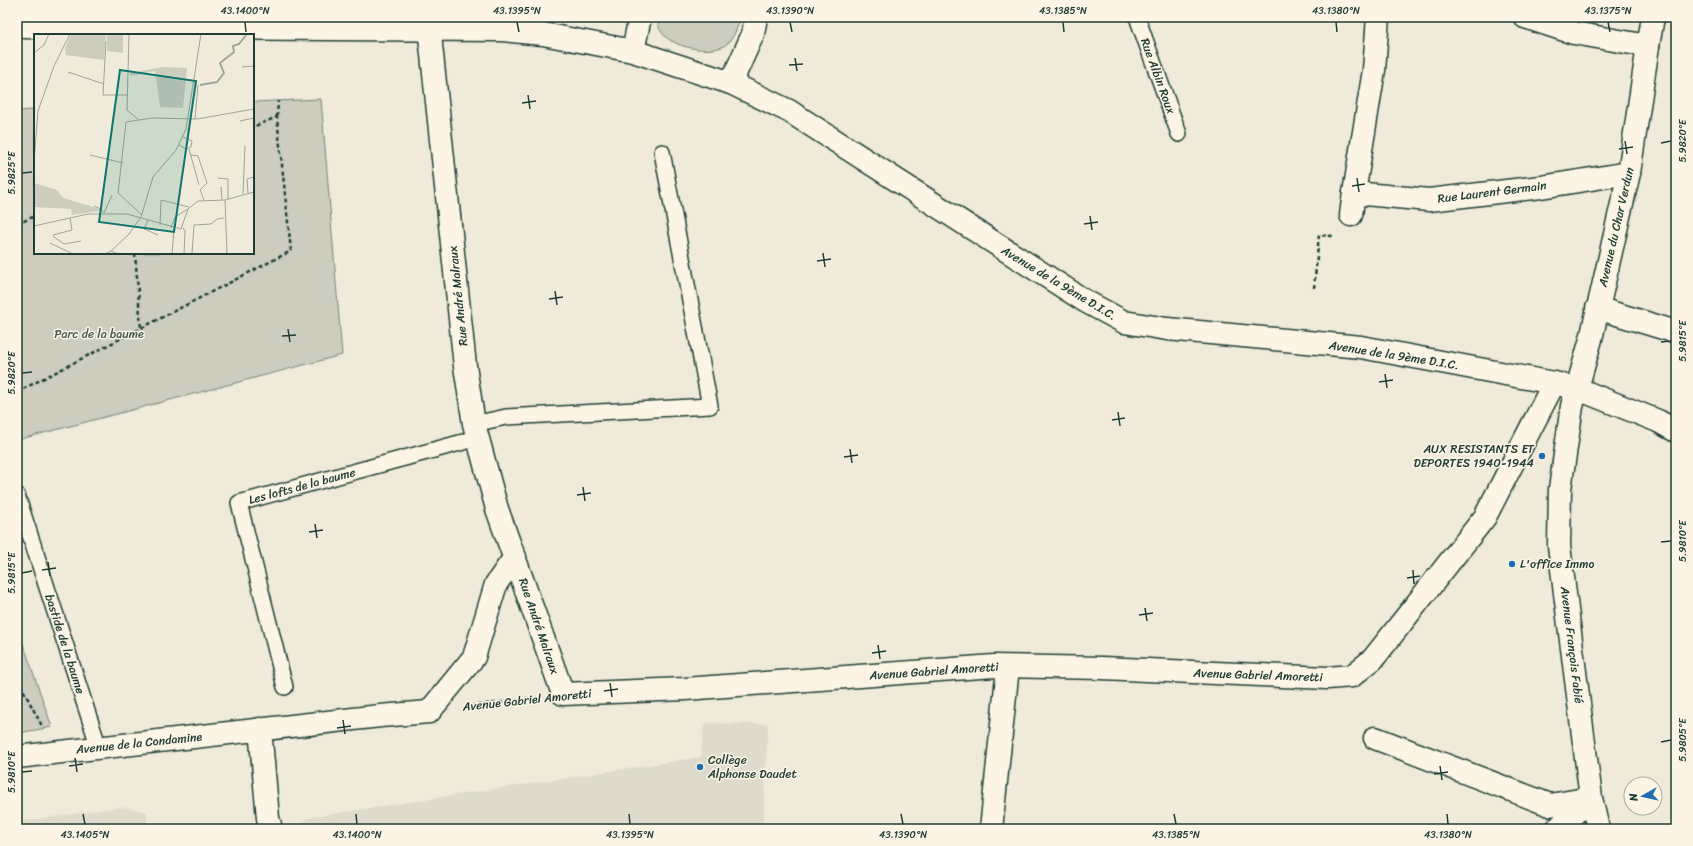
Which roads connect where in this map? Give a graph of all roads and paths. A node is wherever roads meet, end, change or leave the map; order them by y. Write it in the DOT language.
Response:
graph roads {
  1 [pos="640,17"];
  2 [pos="756,17"];
  3 [pos="1137,17"];
  4 [pos="1378,17"];
  5 [pos="1525,17"];
  6 [pos="1653,17"];
  7 [pos="429,23"];
  8 [pos="17,26"];
  9 [pos="1648,46"];
  10 [pos="633,51"];
  11 [pos="730,83"];
  12 [pos="278,101"];
  13 [pos="277,117"];
  14 [pos="254,127"];
  15 [pos="1179,134"];
  16 [pos="662,152"];
  17 [pos="1629,173"];
  18 [pos="1354,193"];
  19 [pos="1351,215"];
  20 [pos="34,216"];
  21 [pos="17,224"];
  22 [pos="134,254"];
  23 [pos="1314,288"];
  24 [pos="1597,308"];
  25 [pos="141,328"];
  26 [pos="1676,332"];
  27 [pos="1554,383"];
  28 [pos="1578,389"];
  29 [pos="17,392"];
  30 [pos="476,431"];
  31 [pos="1676,431"];
  32 [pos="17,495"];
  33 [pos="515,557"];
  34 [pos="1008,667"];
  35 [pos="17,678"];
  36 [pos="285,687"];
  37 [pos="563,694"];
  38 [pos="429,712"];
  39 [pos="260,729"];
  40 [pos="44,730"];
  41 [pos="1374,738"];
  42 [pos="99,748"];
  43 [pos="17,757"];
  44 [pos="1591,798"];
  45 [pos="271,829"];
  46 [pos="991,829"];
  47 [pos="1557,829"];
  48 [pos="1598,829"];
  1 -- 10 [label="street"];
  2 -- 11 [label="street"];
  3 -- 15 [label="lane, Rue Albin Roux"];
  4 -- 18 [label="street"];
  5 -- 9 [label="street"];
  6 -- 9 [label="street, Avenue du Char Verdun"];
  7 -- 8 [label="street"];
  7 -- 10 [label="street, Avenue de la 9ème D.I.C."];
  7 -- 30 [label="street, Rue André Malraux"];
  9 -- 17 [label="street, Avenue du Char Verdun"];
  10 -- 11 [label="street, Avenue de la 9ème D.I.C."];
  11 -- 27 [label="street, Avenue de la 9ème D.I.C."];
  12 -- 13 [label="path"];
  13 -- 14 [label="path"];
  13 -- 25 [label="path"];
  16 -- 30 [label="lane"];
  17 -- 18 [label="street, Rue Laurent Germain"];
  17 -- 24 [label="street, Avenue du Char Verdun"];
  18 -- 19 [label="street"];
  19 -- 23 [label="path"];
  20 -- 21 [label="path"];
  22 -- 25 [label="path"];
  24 -- 26 [label="street"];
  24 -- 28 [label="street, Avenue du Char Verdun"];
  25 -- 29 [label="path"];
  27 -- 28 [label="street, Avenue de la 9ème D.I.C."];
  27 -- 34 [label="street, Avenue Gabriel Amoretti"];
  28 -- 31 [label="street, Avenue de la 9ème D.I.C."];
  28 -- 44 [label="street, Avenue François Fabié"];
  30 -- 33 [label="street, Rue André Malraux"];
  30 -- 36 [label="lane, Les lofts de la baume"];
  32 -- 42 [label="lane, bastide de la baume"];
  33 -- 37 [label="street, Rue André Malraux"];
  33 -- 38 [label="street, Rue André Malraux"];
  34 -- 37 [label="street, Avenue Gabriel Amoretti"];
  34 -- 46 [label="street"];
  35 -- 40 [label="path"];
  37 -- 38 [label="path, Avenue Gabriel Amoretti"];
  38 -- 39 [label="street"];
  39 -- 42 [label="street, Avenue de la Condamine"];
  39 -- 45 [label="street"];
  41 -- 44 [label="street"];
  42 -- 43 [label="street, Avenue de la Condamine"];
  44 -- 47 [label="street"];
  44 -- 48 [label="street, Avenue François Fabié"];
}
